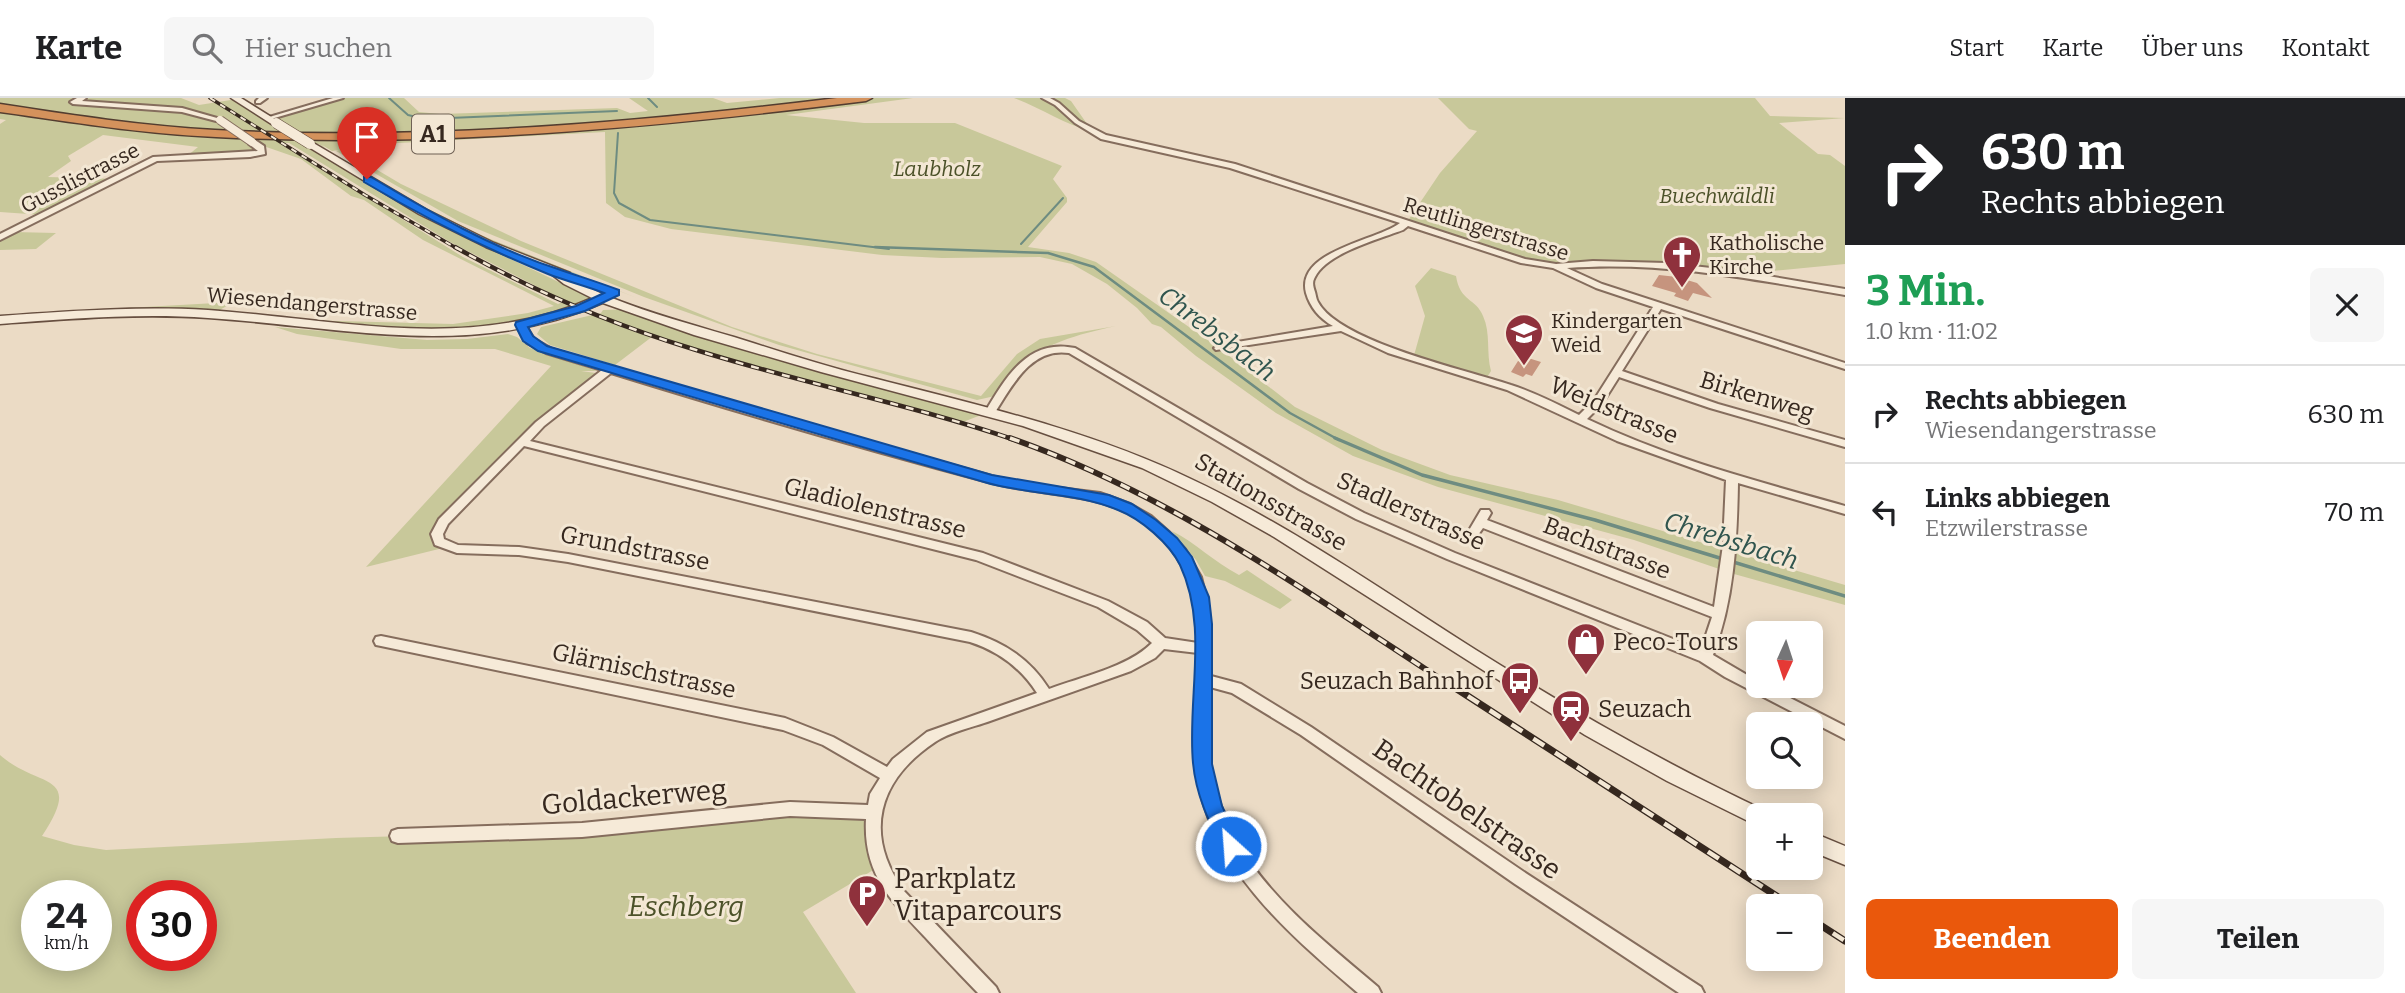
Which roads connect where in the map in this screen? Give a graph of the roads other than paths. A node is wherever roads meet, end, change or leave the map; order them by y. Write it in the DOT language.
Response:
graph roads {
  1 [pos="83,98"];
  2 [pos="235,98"];
  3 [pos="340,98"];
  4 [pos="834,98"];
  5 [pos="866,98"];
  6 [pos="1045,98"];
  7 [pos="0,102"];
  8 [pos="0,108"];
  9 [pos="272,120"];
  10 [pos="1407,222"];
  11 [pos="0,237"];
  12 [pos="1555,266"];
  13 [pos="1845,292"];
  14 [pos="610,295"];
  15 [pos="1659,305"];
  16 [pos="0,320"];
  17 [pos="521,325"];
  18 [pos="1342,328"];
  19 [pos="1219,348"];
  20 [pos="1845,366"];
  21 [pos="610,369"];
  22 [pos="1618,373"];
  23 [pos="990,412"];
  24 [pos="1580,420"];
  25 [pos="522,442"];
  26 [pos="1845,444"];
  27 [pos="1732,477"];
  28 [pos="1845,510"];
  29 [pos="1480,522"];
  30 [pos="1718,614"];
  31 [pos="381,640"];
  32 [pos="1161,643"];
  33 [pos="1203,649"];
  34 [pos="1705,657"];
  35 [pos="1203,680"];
  36 [pos="1046,695"];
  37 [pos="1845,733"];
  38 [pos="888,775"];
  39 [pos="1746,811"];
  40 [pos="874,812"];
  41 [pos="398,836"];
  42 [pos="1823,846"];
  43 [pos="1845,856"];
  44 [pos="990,993"];
  45 [pos="1372,993"];
  46 [pos="1695,993"];
  1 -- 11 [label="street, Gusslistrasse, bridge"];
  2 -- 9 [label="main road, Stationsstrasse"];
  3 -- 9 [label="street"];
  4 -- 7 [label="highway, A1"];
  5 -- 8 [label="highway, A1"];
  6 -- 10 [label="street, Reutlingerstrasse"];
  9 -- 14 [label="main road, Stationsstrasse, bridge"];
  10 -- 12 [label="street, Reutlingerstrasse"];
  10 -- 18 [label="street, Weidstrasse"];
  12 -- 13 [label="street"];
  12 -- 15 [label="street, Reutlingerstrasse"];
  14 -- 17 [label="main road, Wiesendangerstrasse"];
  14 -- 23 [label="main road, Stationsstrasse"];
  15 -- 20 [label="street, Reutlingerstrasse"];
  15 -- 22 [label="street"];
  16 -- 17 [label="main road, Wiesendangerstrasse"];
  17 -- 21 [label="street"];
  18 -- 19 [label="street"];
  18 -- 24 [label="street, Weidstrasse"];
  21 -- 25 [label="street, Grundstrasse"];
  21 -- 33 [label="street"];
  22 -- 24 [label="street"];
  22 -- 26 [label="street, Birkenweg"];
  23 -- 34 [label="street, Stadlerstrasse"];
  23 -- 39 [label="main road, Stationsstrasse"];
  24 -- 27 [label="street, Weidstrasse"];
  25 -- 32 [label="street, Gladiolenstrasse"];
  25 -- 36 [label="street, Grundstrasse"];
  27 -- 28 [label="street, Weidstrasse"];
  27 -- 30 [label="street"];
  29 -- 30 [label="street, Bachstrasse"];
  30 -- 34 [label="street"];
  31 -- 38 [label="street, Glärnischstrasse"];
  32 -- 33 [label="street"];
  32 -- 36 [label="street"];
  33 -- 35 [label="street"];
  34 -- 37 [label="street, Stadlerstrasse"];
  35 -- 45 [label="street"];
  35 -- 46 [label="street, Bachtobelstrasse"];
  36 -- 38 [label="street"];
  38 -- 40 [label="street"];
  40 -- 41 [label="street, Goldackerweg"];
  40 -- 44 [label="street"];
  42 -- 43 [label="main road"];
}
